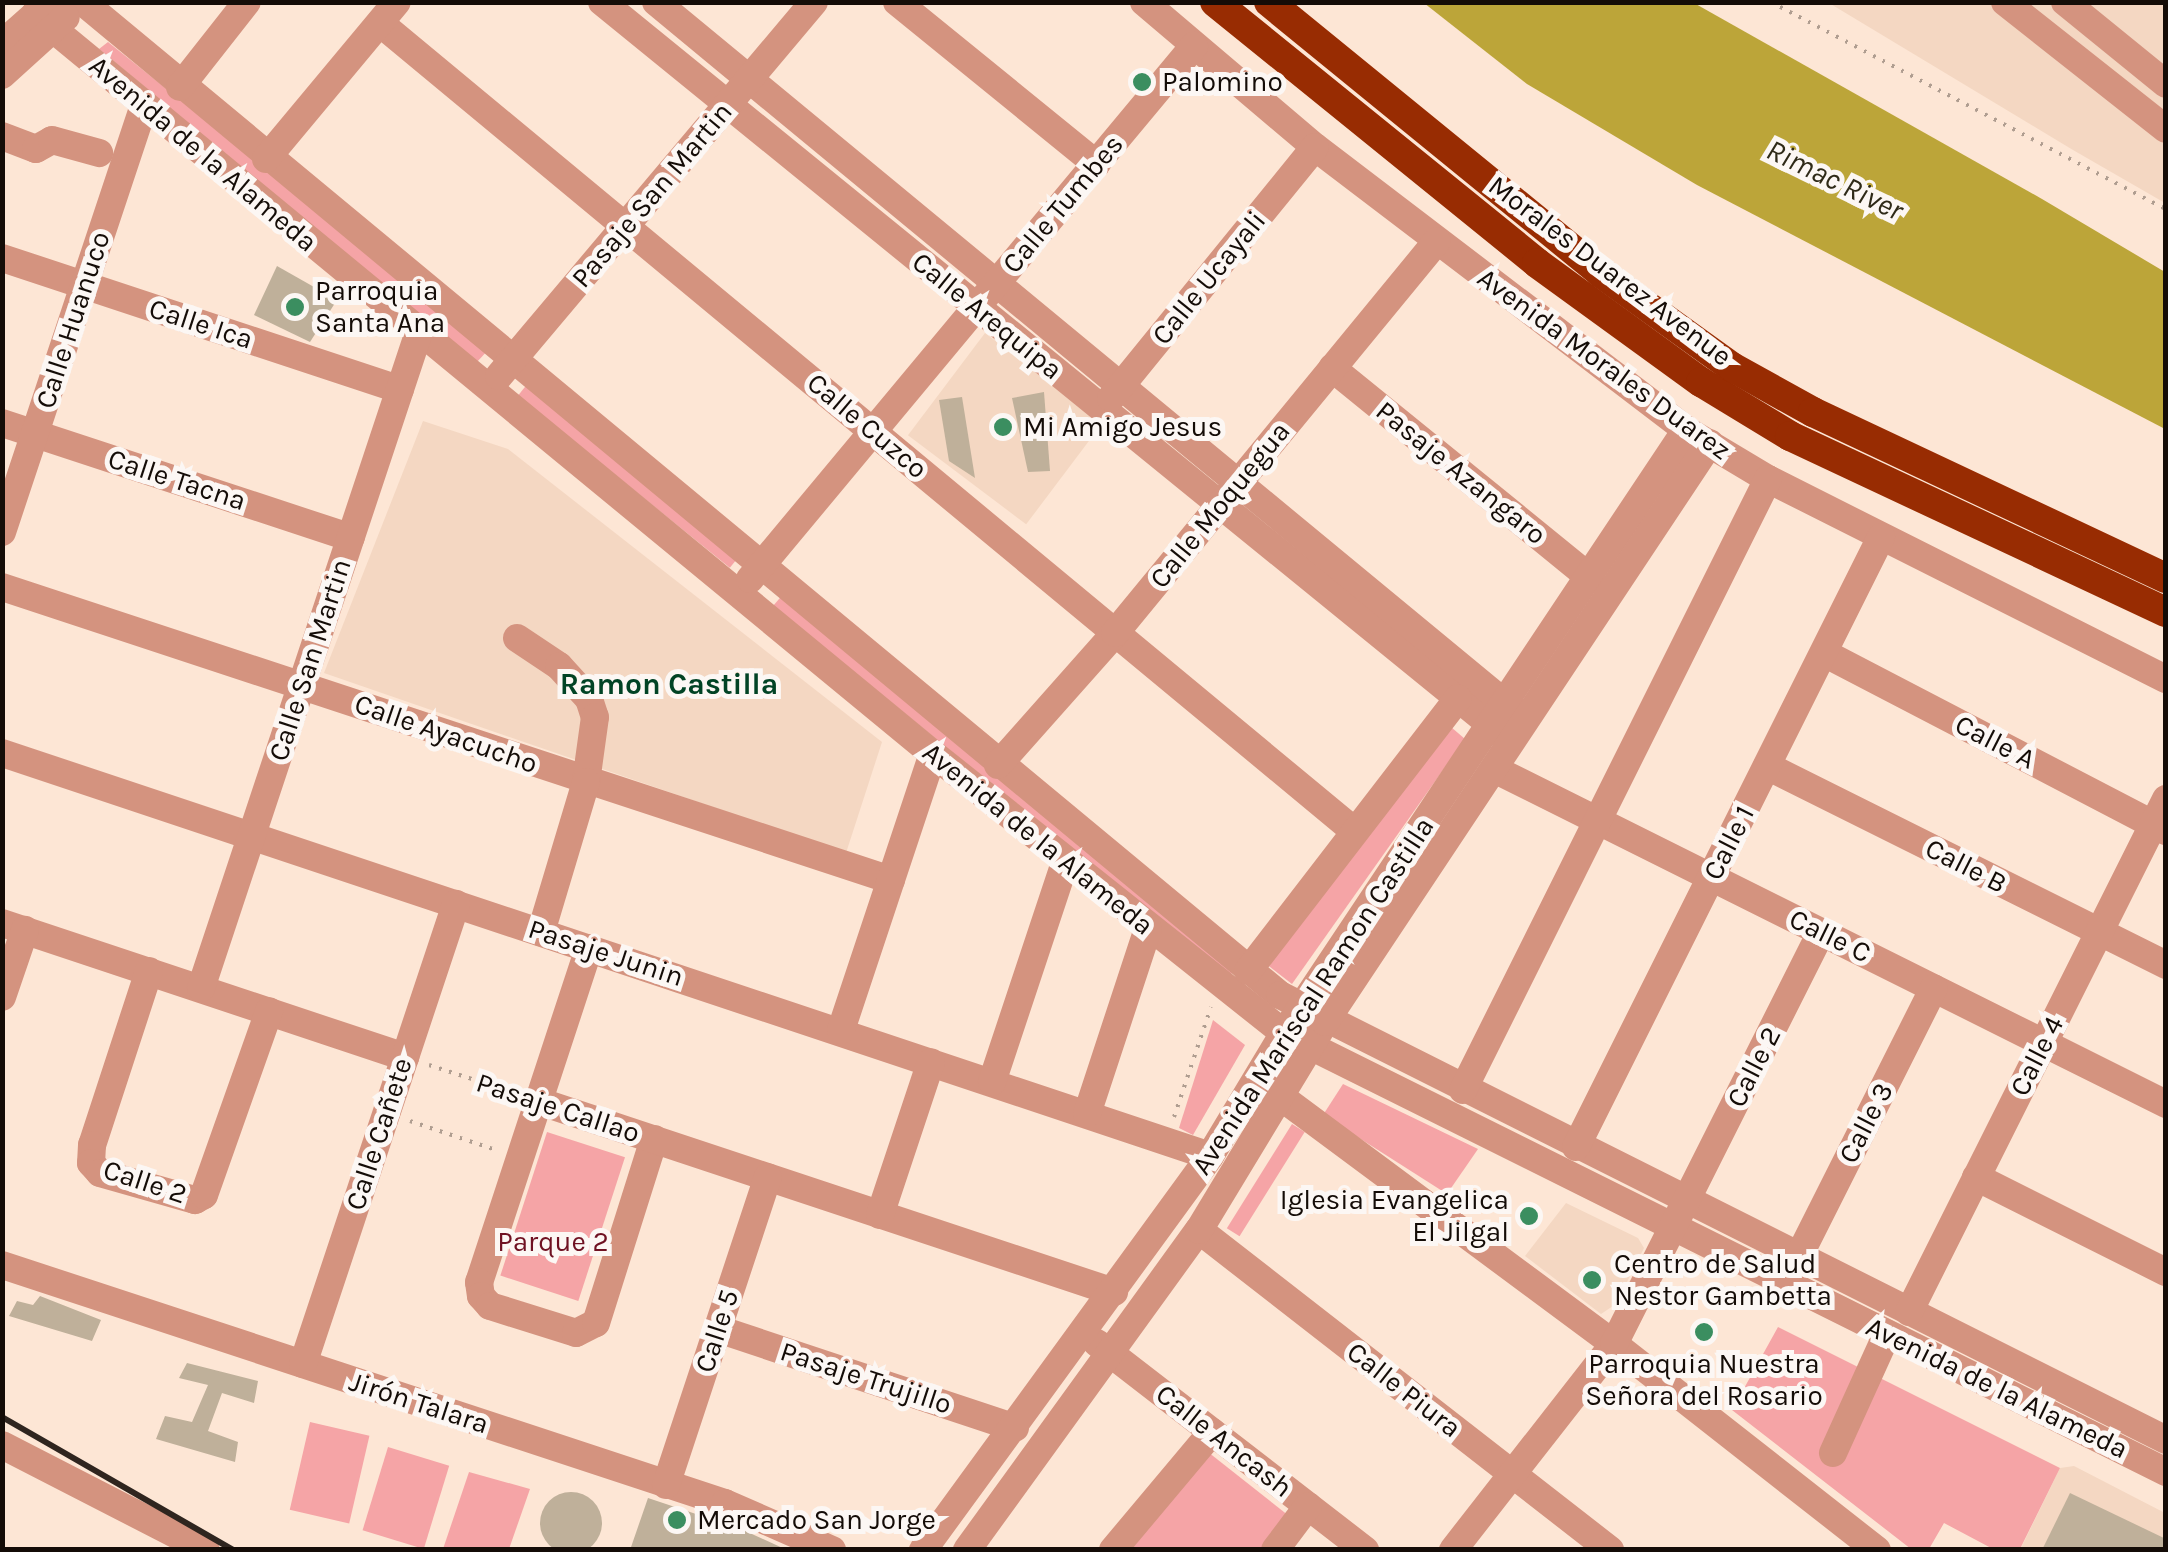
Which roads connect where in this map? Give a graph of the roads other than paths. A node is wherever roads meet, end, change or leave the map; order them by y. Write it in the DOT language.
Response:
graph roads {
  1 [pos="82,2"];
  2 [pos="247,2"];
  3 [pos="602,2"];
  4 [pos="656,2"];
  5 [pos="814,2"];
  6 [pos="897,2"];
  7 [pos="1144,2"];
  8 [pos="1215,2"];
  9 [pos="1269,2"];
  10 [pos="2005,2"];
  11 [pos="2064,2"];
  12 [pos="389,13"];
  13 [pos="45,15"];
  14 [pos="2,44"];
  15 [pos="1194,46"];
  16 [pos="2,75"];
  17 [pos="749,80"];
  18 [pos="2166,84"];
  19 [pos="180,87"];
  20 [pos="728,104"];
  21 [pos="143,109"];
  22 [pos="2166,130"];
  23 [pos="2,136"];
  24 [pos="1314,147"];
  25 [pos="98,153"];
  26 [pos="266,159"];
  27 [pos="1096,164"];
  28 [pos="625,226"];
  29 [pos="1436,241"];
  30 [pos="2,258"];
  31 [pos="996,284"];
  32 [pos="84,286"];
  33 [pos="977,307"];
  34 [pos="419,332"];
  35 [pos="511,362"];
  36 [pos="1332,368"];
  37 [pos="490,387"];
  38 [pos="1121,387"];
  39 [pos="400,390"];
  40 [pos="1102,409"];
  41 [pos="2,423"];
  42 [pos="873,432"];
  43 [pos="35,434"];
  44 [pos="1698,436"];
  45 [pos="1768,479"];
  46 [pos="1229,494"];
  47 [pos="2,532"];
  48 [pos="1881,537"];
  49 [pos="351,538"];
  50 [pos="760,568"];
  51 [pos="1590,578"];
  52 [pos="2166,578"];
  53 [pos="2,587"];
  54 [pos="739,593"];
  55 [pos="2166,612"];
  56 [pos="1116,633"];
  57 [pos="516,638"];
  58 [pos="1824,653"];
  59 [pos="2166,679"];
  60 [pos="302,685"];
  61 [pos="1458,698"];
  62 [pos="1510,723"];
  63 [pos="2,753"];
  64 [pos="932,754"];
  65 [pos="998,765"];
  66 [pos="1767,766"];
  67 [pos="1494,770"];
  68 [pos="586,782"];
  69 [pos="2161,818"];
  70 [pos="1598,821"];
  71 [pos="1353,830"];
  72 [pos="252,835"];
  73 [pos="1065,862"];
  74 [pos="1711,877"];
  75 [pos="891,880"];
  76 [pos="456,904"];
  77 [pos="14,926"];
  78 [pos="1148,929"];
  79 [pos="541,932"];
  80 [pos="1822,932"];
  81 [pos="2099,932"];
  82 [pos="589,948"];
  83 [pos="2166,965"];
  84 [pos="1248,971"];
  85 [pos="149,972"];
  86 [pos="201,988"];
  87 [pos="1934,988"];
  88 [pos="2,998"];
  89 [pos="270,1012"];
  90 [pos="1313,1015"];
  91 [pos="841,1030"];
  92 [pos="1284,1032"];
  93 [pos="2044,1043"];
  94 [pos="1308,1048"];
  95 [pos="405,1057"];
  96 [pos="931,1062"];
  97 [pos="1254,1079"];
  98 [pos="992,1082"];
  99 [pos="1464,1090"];
  100 [pos="1280,1094"];
  101 [pos="538,1101"];
  102 [pos="2166,1104"];
  103 [pos="1087,1114"];
  104 [pos="654,1140"];
  105 [pos="1576,1148"];
  106 [pos="1210,1156"];
  107 [pos="768,1177"];
  108 [pos="1976,1177"];
  109 [pos="1686,1202"];
  110 [pos="880,1215"];
  111 [pos="1199,1230"];
  112 [pos="1673,1230"];
  113 [pos="1798,1258"];
  114 [pos="2,1264"];
  115 [pos="2166,1272"];
  116 [pos="1114,1292"];
  117 [pos="1909,1312"];
  118 [pos="718,1329"];
  119 [pos="1084,1332"];
  120 [pos="1887,1334"];
  121 [pos="1614,1344"];
  122 [pos="1111,1353"];
  123 [pos="303,1364"];
  124 [pos="1015,1428"];
  125 [pos="1212,1432"];
  126 [pos="2166,1440"];
  127 [pos="2,1446"];
  128 [pos="1832,1453"];
  129 [pos="2166,1472"];
  130 [pos="1512,1474"];
  131 [pos="666,1485"];
  132 [pos="1308,1506"];
  133 [pos="1860,1545"];
  134 [pos="206,1550"];
  135 [pos="832,1550"];
  136 [pos="923,1550"];
  137 [pos="967,1550"];
  138 [pos="1113,1550"];
  139 [pos="1275,1550"];
  140 [pos="1364,1550"];
  141 [pos="1453,1550"];
  142 [pos="1610,1550"];
  1 -- 13 [label="street"];
  1 -- 19 [label="street, Avenida de la Alameda"];
  2 -- 19 [label="street"];
  3 -- 20 [label="street, Calle Arequipa"];
  4 -- 17 [label="street, Calle Arequipa"];
  5 -- 17 [label="street, Pasaje San Martin"];
  6 -- 27 [label="street"];
  7 -- 15 [label="street, Avenida Morales Duarez"];
  8 -- 55 [label="highway, Morales Duarez Avenue"];
  9 -- 52 [label="highway, Morales Duarez Avenue"];
  10 -- 22 [label="street"];
  11 -- 18 [label="street"];
  12 -- 26 [label="street"];
  12 -- 28 [label="street, Calle Cuzco"];
  13 -- 14 [label="street"];
  13 -- 16 [label="street"];
  13 -- 21 [label="street, Avenida de la Alameda"];
  15 -- 24 [label="street, Avenida Morales Duarez"];
  15 -- 27 [label="street, Calle Tumbes"];
  17 -- 20 [label="street, Pasaje San Martin"];
  17 -- 31 [label="street, Calle Arequipa"];
  19 -- 26 [label="street, Avenida de la Alameda"];
  20 -- 28 [label="street, Pasaje San Martin"];
  20 -- 33 [label="street, Calle Arequipa"];
  21 -- 32 [label="street, Calle Huanuco"];
  21 -- 34 [label="street, Avenida de la Alameda"];
  23 -- 25 [label="street"];
  24 -- 29 [label="street, Avenida Morales Duarez"];
  24 -- 38 [label="street, Calle Ucayali"];
  26 -- 35 [label="street, Avenida de la Alameda"];
  27 -- 31 [label="street, Calle Tumbes"];
  28 -- 35 [label="street, Pasaje San Martin"];
  28 -- 42 [label="street, Calle Cuzco"];
  29 -- 36 [label="street, Calle Moquegua"];
  29 -- 44 [label="street, Avenida Morales Duarez"];
  30 -- 32 [label="street, Calle Ica"];
  31 -- 33 [label="street, Calle Tumbes"];
  31 -- 38 [label="street, Calle Arequipa"];
  32 -- 39 [label="street, Calle Ica"];
  32 -- 43 [label="street, Calle Huanuco"];
  33 -- 40 [label="street, Calle Arequipa"];
  33 -- 42 [label="street, Calle Tumbes"];
  34 -- 37 [label="street, Avenida de la Alameda"];
  34 -- 39 [label="street, Calle San Martin"];
  35 -- 37 [label="street, Pasaje San Martin"];
  35 -- 50 [label="street, Avenida de la Alameda"];
  36 -- 46 [label="street, Calle Moquegua"];
  36 -- 51 [label="street, Pasaje Azangaro"];
  37 -- 54 [label="street, Avenida de la Alameda"];
  38 -- 40 [label="street, Calle Ucayali"];
  38 -- 46 [label="street, Calle Arequipa"];
  39 -- 49 [label="street, Calle San Martin"];
  40 -- 46 [label="street, Calle Arequipa"];
  41 -- 43 [label="street, Calle Tacna"];
  42 -- 50 [label="street, Calle Tumbes"];
  42 -- 56 [label="street, Calle Cuzco"];
  43 -- 47 [label="street, Calle Huanuco"];
  43 -- 49 [label="street, Calle Tacna"];
  44 -- 45 [label="street, Avenida Morales Duarez"];
  44 -- 51 [label="street, Avenida Mariscal Ramon Castilla"];
  44 -- 62 [label="street, Avenida Mariscal Ramon Castilla"];
  45 -- 48 [label="street, Avenida Morales Duarez"];
  45 -- 70 [label="street"];
  46 -- 56 [label="street, Calle Moquegua"];
  46 -- 61 [label="street, Calle Arequipa"];
  46 -- 62 [label="street, Calle Arequipa"];
  48 -- 58 [label="street, Calle 1"];
  48 -- 59 [label="street, Avenida Morales Duarez"];
  49 -- 60 [label="street, Calle San Martin"];
  50 -- 54 [label="street, Calle Tumbes"];
  50 -- 65 [label="street, Avenida de la Alameda"];
  51 -- 62 [label="street, Avenida Mariscal Ramon Castilla"];
  53 -- 60 [label="street, Calle Ayacucho"];
  54 -- 64 [label="street, Avenida de la Alameda"];
  56 -- 65 [label="street, Calle Moquegua"];
  56 -- 71 [label="street, Calle Cuzco"];
  57 -- 68 [label="street"];
  58 -- 66 [label="street, Calle 1"];
  58 -- 69 [label="street, Calle A"];
  60 -- 68 [label="street, Calle Ayacucho"];
  60 -- 72 [label="street, Calle San Martin"];
  61 -- 62 [label="street, Calle Arequipa"];
  61 -- 71 [label="street"];
  62 -- 67 [label="street, Avenida Mariscal Ramon Castilla"];
  62 -- 90 [label="street, Avenida Mariscal Ramon Castilla"];
  63 -- 72 [label="street, Pasaje Junin"];
  64 -- 73 [label="street, Avenida de la Alameda"];
  64 -- 75 [label="street"];
  65 -- 84 [label="street, Avenida de la Alameda"];
  66 -- 74 [label="street, Calle 1"];
  66 -- 81 [label="street, Calle B"];
  67 -- 70 [label="street, Calle C"];
  67 -- 90 [label="street, Avenida Mariscal Ramon Castilla"];
  68 -- 75 [label="street, Calle Ayacucho"];
  68 -- 79 [label="street"];
  69 -- 81 [label="street, Calle 4"];
  70 -- 74 [label="street, Calle C"];
  70 -- 99 [label="street"];
  71 -- 84 [label="street"];
  72 -- 76 [label="street, Pasaje Junin"];
  72 -- 86 [label="street, Calle San Martin"];
  73 -- 78 [label="street, Avenida de la Alameda"];
  73 -- 98 [label="street"];
  74 -- 80 [label="street, Calle C"];
  74 -- 105 [label="street, Calle 1"];
  75 -- 91 [label="street"];
  76 -- 79 [label="street, Pasaje Junin"];
  76 -- 95 [label="street, Calle Cañete"];
  77 -- 85 [label="street"];
  77 -- 88 [label="street"];
  78 -- 92 [label="street, Avenida de la Alameda"];
  78 -- 103 [label="street"];
  79 -- 82 [label="street, Pasaje Junin"];
  80 -- 87 [label="street, Calle C"];
  80 -- 109 [label="street, Calle 2"];
  81 -- 83 [label="street, Calle B"];
  81 -- 93 [label="street, Calle 4"];
  82 -- 91 [label="street, Pasaje Junin"];
  82 -- 101 [label="street"];
  84 -- 90 [label="street, Avenida de la Alameda"];
  85 -- 86 [label="street"];
  85 -- 89 [label="street, Calle 2"];
  86 -- 89 [label="street"];
  87 -- 93 [label="street, Calle C"];
  87 -- 113 [label="street, Calle 3"];
  89 -- 95 [label="street"];
  90 -- 92 [label="street, Avenida Mariscal Ramon Castilla"];
  90 -- 94 [label="street, Avenida Mariscal Ramon Castilla"];
  90 -- 99 [label="street, Avenida de la Alameda"];
  91 -- 96 [label="street, Pasaje Junin"];
  92 -- 94 [label="street, Avenida de la Alameda"];
  92 -- 97 [label="street, Avenida Mariscal Ramon Castilla"];
  93 -- 102 [label="street, Calle C"];
  93 -- 108 [label="street, Calle 4"];
  94 -- 100 [label="street, Avenida Mariscal Ramon Castilla"];
  94 -- 112 [label="street, Avenida de la Alameda"];
  95 -- 123 [label="street, Calle Cañete"];
  96 -- 98 [label="street, Pasaje Junin"];
  96 -- 110 [label="street"];
  97 -- 100 [label="street"];
  97 -- 106 [label="street, Avenida Mariscal Ramon Castilla"];
  98 -- 103 [label="street, Pasaje Junin"];
  99 -- 105 [label="street, Avenida de la Alameda"];
  100 -- 111 [label="street, Avenida Mariscal Ramon Castilla"];
  100 -- 121 [label="street"];
  101 -- 104 [label="street, Pasaje Callao"];
  101 -- 104 [label="street"];
  103 -- 106 [label="street, Pasaje Junin"];
  104 -- 107 [label="street, Pasaje Callao"];
  105 -- 109 [label="street, Avenida de la Alameda"];
  106 -- 116 [label="street, Avenida Mariscal Ramon Castilla"];
  107 -- 110 [label="street, Pasaje Callao"];
  107 -- 118 [label="street, Calle 5"];
  108 -- 115 [label="street"];
  108 -- 117 [label="street, Calle 4"];
  109 -- 112 [label="street, Calle 2"];
  109 -- 113 [label="street, Avenida de la Alameda"];
  110 -- 116 [label="street, Pasaje Callao"];
  111 -- 122 [label="street, Avenida Mariscal Ramon Castilla"];
  111 -- 130 [label="street, Calle Piura"];
  112 -- 120 [label="street, Avenida de la Alameda"];
  112 -- 121 [label="street, Calle 2"];
  113 -- 117 [label="street, Avenida de la Alameda"];
  114 -- 123 [label="street, Jirón Talara"];
  116 -- 119 [label="street, Avenida Mariscal Ramon Castilla"];
  117 -- 126 [label="street, Avenida de la Alameda"];
  118 -- 124 [label="street, Pasaje Trujillo"];
  118 -- 131 [label="street, Calle 5"];
  119 -- 122 [label="street, Calle Ancash"];
  119 -- 124 [label="street, Avenida Mariscal Ramon Castilla"];
  120 -- 128 [label="street"];
  120 -- 129 [label="street, Avenida de la Alameda"];
  121 -- 130 [label="street, Calle 2"];
  121 -- 133 [label="street"];
  122 -- 125 [label="street, Calle Ancash"];
  122 -- 137 [label="street, Avenida Mariscal Ramon Castilla"];
  123 -- 131 [label="street, Jirón Talara"];
  124 -- 136 [label="street, Avenida Mariscal Ramon Castilla"];
  125 -- 132 [label="street, Calle Ancash"];
  125 -- 138 [label="street"];
  127 -- 134 [label="street"];
  130 -- 141 [label="street, Calle 2"];
  130 -- 142 [label="street, Calle Piura"];
  131 -- 135 [label="street, Jirón Talara"];
  132 -- 139 [label="street"];
  132 -- 140 [label="street, Calle Ancash"];
}
